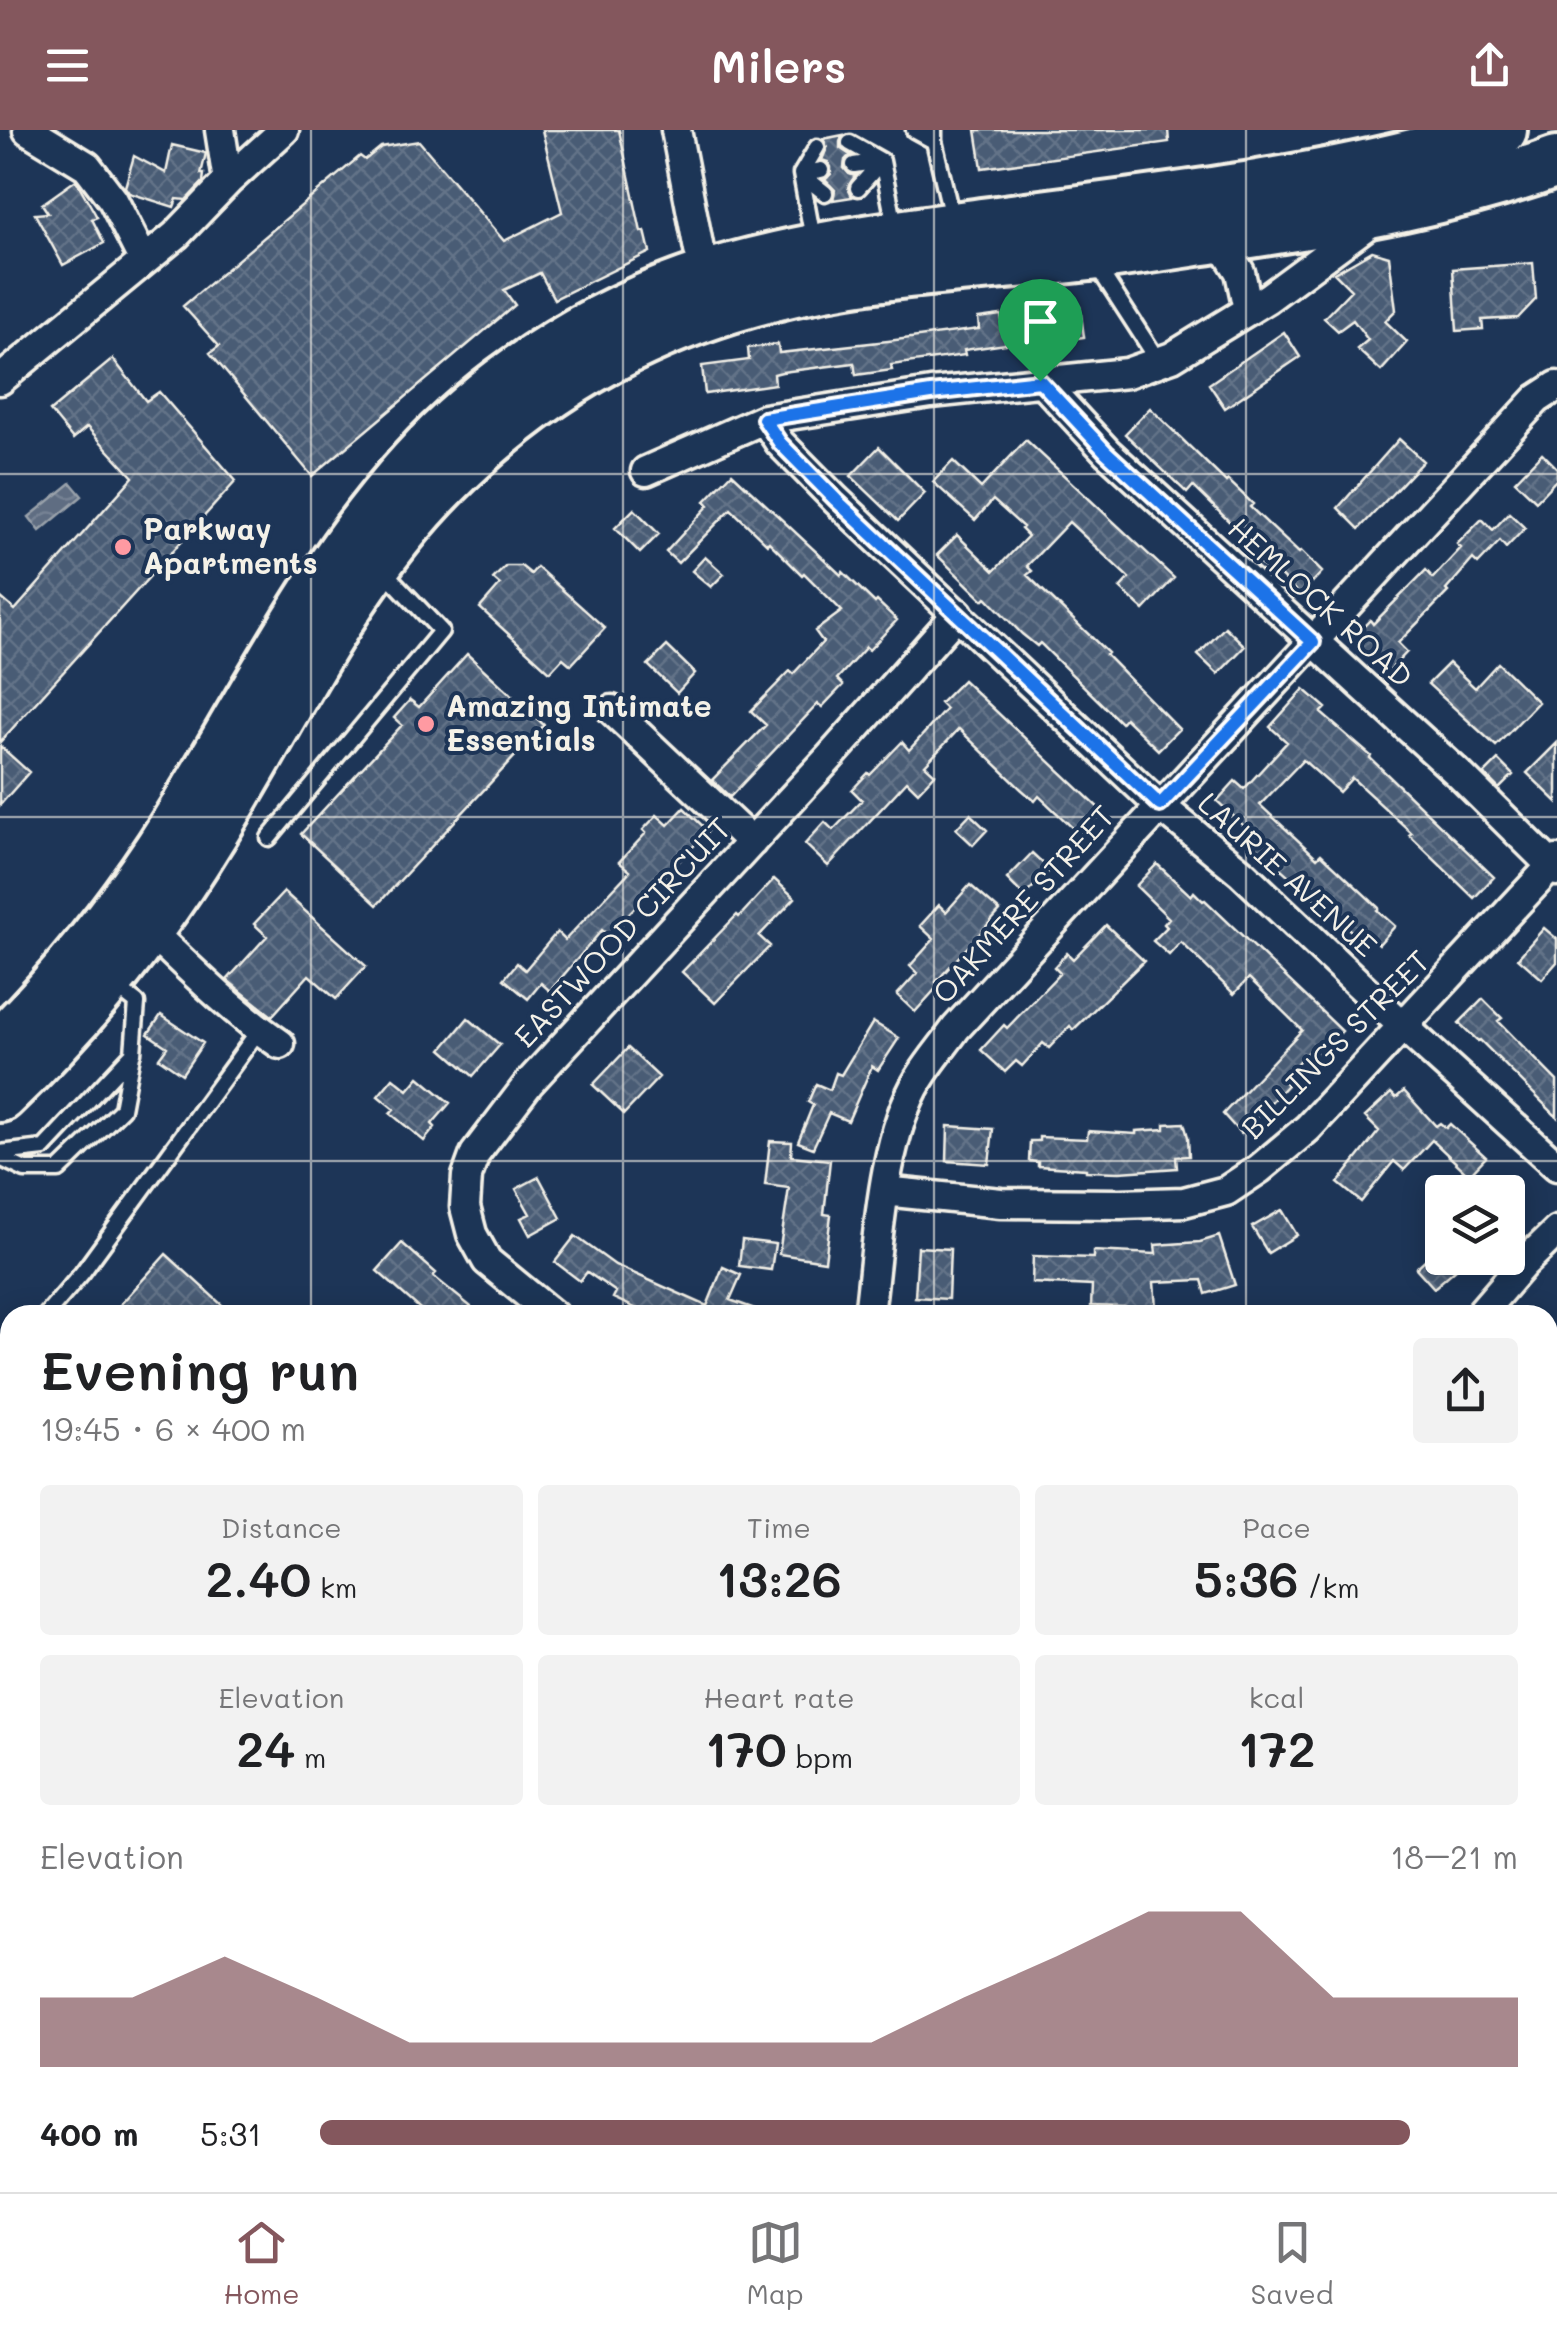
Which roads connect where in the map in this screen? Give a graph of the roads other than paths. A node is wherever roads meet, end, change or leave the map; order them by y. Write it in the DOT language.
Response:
graph roads {
  1 [pos="28,130"];
  2 [pos="220,130"];
  3 [pos="284,130"];
  4 [pos="676,130"];
  5 [pos="914,130"];
  6 [pos="1501,130"];
  7 [pos="934,136"];
  8 [pos="850,144"];
  9 [pos="817,147"];
  10 [pos="882,161"];
  11 [pos="1557,162"];
  12 [pos="854,165"];
  13 [pos="821,170"];
  14 [pos="801,174"];
  15 [pos="228,181"];
  16 [pos="858,188"];
  17 [pos="1557,190"];
  18 [pos="825,194"];
  19 [pos="1387,210"];
  20 [pos="954,228"];
  21 [pos="898,236"];
  22 [pos="1203,239"];
  23 [pos="815,250"];
  24 [pos="1089,255"];
  25 [pos="144,261"];
  26 [pos="713,274"];
  27 [pos="1248,309"];
  28 [pos="1159,362"];
  29 [pos="3,370"];
  30 [pos="1040,381"];
  31 [pos="1557,386"];
  32 [pos="764,419"];
  33 [pos="646,471"];
  34 [pos="377,564"];
  35 [pos="958,614"];
  36 [pos="1313,642"];
  37 [pos="612,710"];
  38 [pos="1160,805"];
  39 [pos="269,838"];
  40 [pos="752,842"];
  41 [pos="1555,866"];
  42 [pos="148,929"];
  43 [pos="108,980"];
  44 [pos="1403,1026"];
  45 [pos="270,1037"];
  46 [pos="0,1045"];
  47 [pos="132,1053"];
  48 [pos="0,1096"];
  49 [pos="0,1156"];
  50 [pos="1557,1166"];
  51 [pos="884,1191"];
  52 [pos="1557,1231"];
  53 [pos="55,1305"];
  54 [pos="541,1305"];
  55 [pos="870,1305"];
  56 [pos="1488,1305"];
  1 -- 25 [label="street"];
  2 -- 15 [label="street"];
  3 -- 15 [label="street"];
  4 -- 26 [label="street"];
  5 -- 7 [label="lane"];
  6 -- 20 [label="highway"];
  7 -- 20 [label="lane"];
  8 -- 10 [label="lane"];
  9 -- 14 [label="lane"];
  10 -- 12 [label="lane"];
  10 -- 16 [label="lane"];
  10 -- 21 [label="lane"];
  11 -- 19 [label="highway"];
  13 -- 14 [label="lane"];
  14 -- 18 [label="lane"];
  14 -- 23 [label="lane"];
  15 -- 25 [label="street"];
  17 -- 19 [label="highway"];
  19 -- 22 [label="highway"];
  19 -- 27 [label="street"];
  20 -- 21 [label="highway"];
  21 -- 23 [label="highway"];
  22 -- 24 [label="highway"];
  22 -- 27 [label="street"];
  23 -- 26 [label="highway"];
  24 -- 28 [label="lane"];
  24 -- 34 [label="highway"];
  25 -- 29 [label="street"];
  26 -- 46 [label="highway"];
  27 -- 28 [label="street"];
  28 -- 30 [label="street"];
  30 -- 32 [label="street"];
  30 -- 36 [label="street, HEMLOCK ROAD"];
  31 -- 36 [label="street, OAKMERE STREET"];
  32 -- 33 [label="street"];
  32 -- 35 [label="street, LAURIE AVENUE"];
  34 -- 39 [label="lane"];
  34 -- 42 [label="highway"];
  35 -- 38 [label="street, LAURIE AVENUE"];
  35 -- 40 [label="street, EASTWOOD CIRCUIT"];
  36 -- 38 [label="street, OAKMERE STREET"];
  36 -- 41 [label="street, HEMLOCK ROAD"];
  37 -- 40 [label="street"];
  38 -- 44 [label="street, LAURIE AVENUE"];
  38 -- 51 [label="street, OAKMERE STREET"];
  40 -- 54 [label="street, EASTWOOD CIRCUIT"];
  41 -- 44 [label="street, BILLINGS STREET"];
  42 -- 43 [label="highway"];
  42 -- 45 [label="street"];
  43 -- 47 [label="lane"];
  43 -- 48 [label="highway"];
  44 -- 50 [label="street, LAURIE AVENUE"];
  44 -- 51 [label="street, BILLINGS STREET"];
  45 -- 53 [label="lane"];
  47 -- 49 [label="lane"];
  47 -- 49 [label="lane"];
  51 -- 55 [label="street, OAKMERE STREET"];
  52 -- 56 [label="street"];
}
